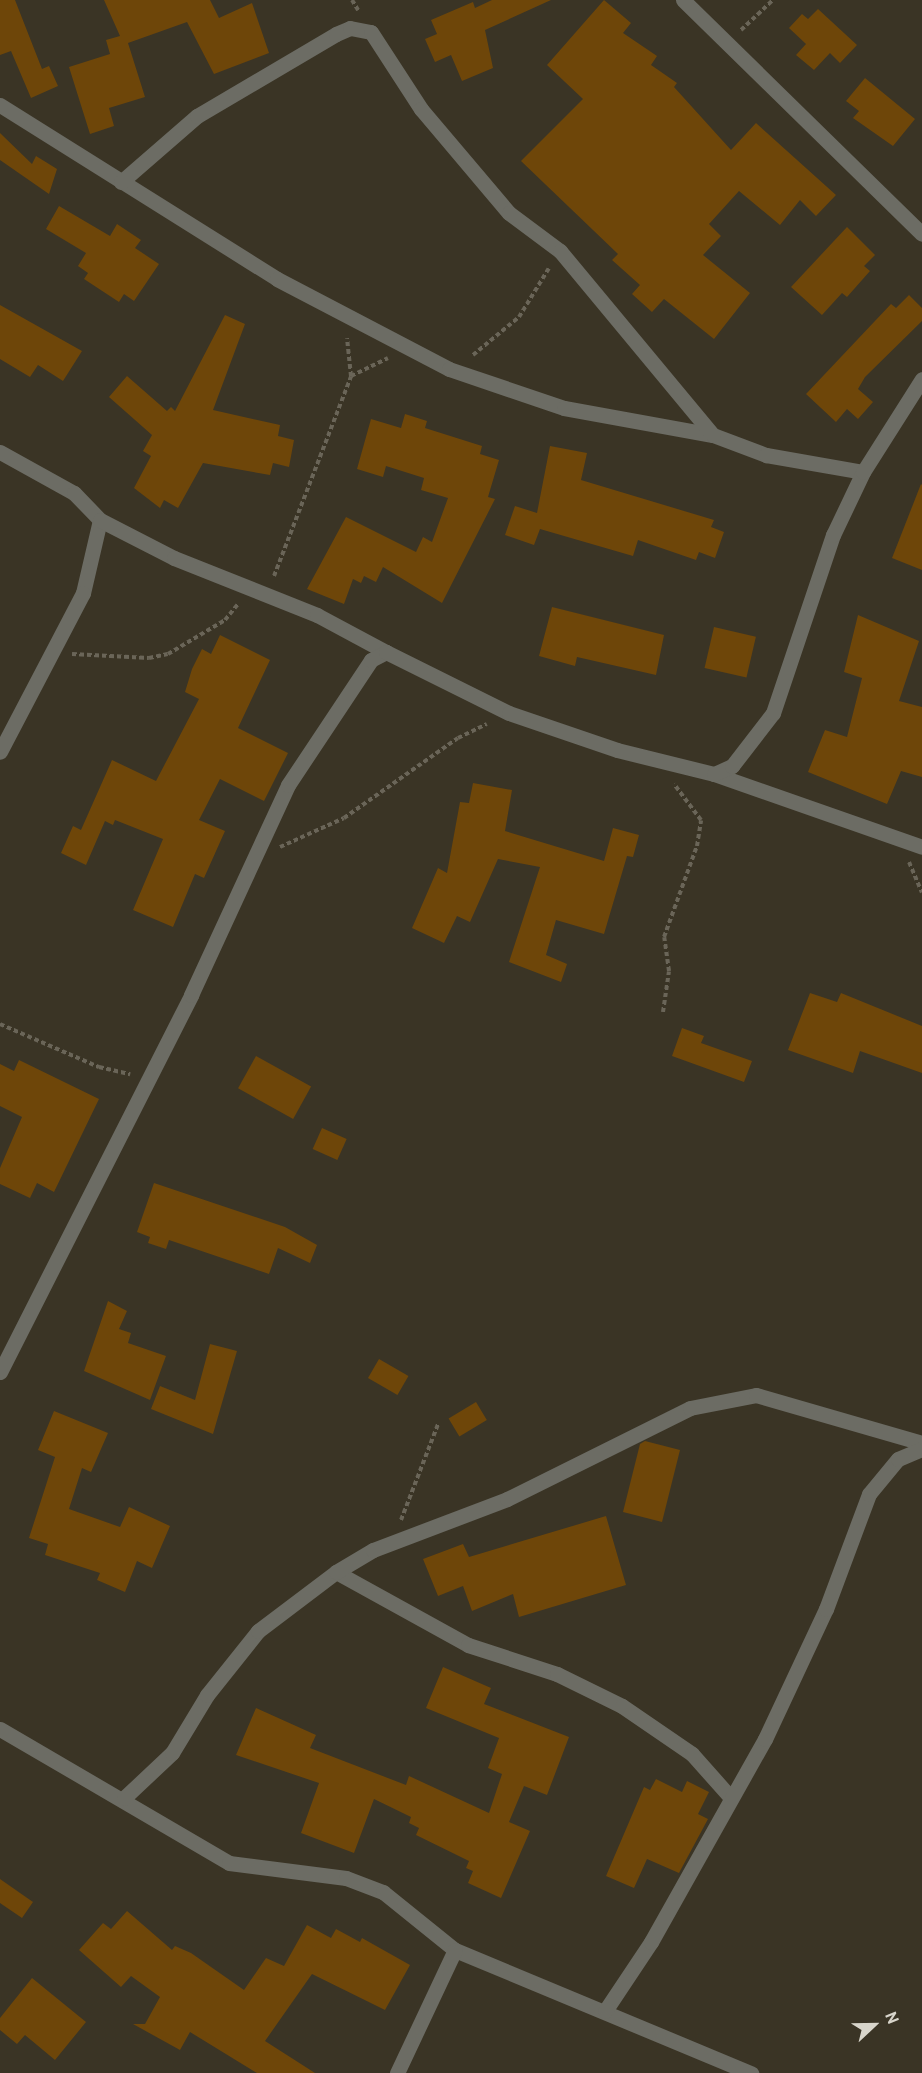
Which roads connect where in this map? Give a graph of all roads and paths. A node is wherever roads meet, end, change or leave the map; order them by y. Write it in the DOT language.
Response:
graph roads {
  1 [pos="682,0"];
  2 [pos="773,0"];
  3 [pos="730,42"];
  4 [pos="0,105"];
  5 [pos="121,182"];
  6 [pos="922,234"];
  7 [pos="560,251"];
  8 [pos="341,317"];
  9 [pos="406,350"];
  10 [pos="449,369"];
  11 [pos="351,376"];
  12 [pos="922,379"];
  13 [pos="714,435"];
  14 [pos="0,452"];
  15 [pos="863,472"];
  16 [pos="100,520"];
  17 [pos="249,590"];
  18 [pos="266,596"];
  19 [pos="386,652"];
  20 [pos="50,656"];
  21 [pos="509,714"];
  22 [pos="0,752"];
  23 [pos="660,760"];
  24 [pos="714,774"];
  25 [pos="901,842"];
  26 [pos="922,847"];
  27 [pos="254,857"];
  28 [pos="922,891"];
  29 [pos="663,1012"];
  30 [pos="0,1024"];
  31 [pos="148,1078"];
  32 [pos="0,1372"];
  33 [pos="438,1424"];
  34 [pos="922,1443"];
  35 [pos="922,1449"];
  36 [pos="398,1541"];
  37 [pos="336,1572"];
  38 [pos="0,1729"];
  39 [pos="124,1798"];
  40 [pos="732,1798"];
  41 [pos="455,1950"];
  42 [pos="605,2011"];
  43 [pos="397,2073"];
  44 [pos="751,2073"];
  1 -- 3 [label="street"];
  2 -- 3 [label="path"];
  3 -- 6 [label="street"];
  4 -- 5 [label="street"];
  5 -- 7 [label="street"];
  5 -- 8 [label="street"];
  7 -- 10 [label="path"];
  7 -- 13 [label="street"];
  8 -- 9 [label="street"];
  8 -- 11 [label="path"];
  9 -- 10 [label="street"];
  9 -- 11 [label="path"];
  10 -- 13 [label="street"];
  11 -- 18 [label="path"];
  12 -- 15 [label="street"];
  13 -- 15 [label="street"];
  14 -- 16 [label="street"];
  15 -- 24 [label="street"];
  16 -- 17 [label="street"];
  16 -- 20 [label="street"];
  17 -- 18 [label="street"];
  17 -- 20 [label="path"];
  18 -- 19 [label="street"];
  19 -- 21 [label="street"];
  19 -- 27 [label="street"];
  20 -- 22 [label="street"];
  21 -- 23 [label="street"];
  21 -- 27 [label="path"];
  23 -- 24 [label="street"];
  23 -- 29 [label="path"];
  24 -- 25 [label="street"];
  25 -- 26 [label="street"];
  25 -- 28 [label="path"];
  27 -- 31 [label="street"];
  30 -- 31 [label="path"];
  31 -- 32 [label="street"];
  33 -- 36 [label="path"];
  34 -- 36 [label="street"];
  35 -- 40 [label="street"];
  36 -- 37 [label="street"];
  37 -- 39 [label="street"];
  37 -- 40 [label="street"];
  38 -- 39 [label="street"];
  39 -- 41 [label="street"];
  40 -- 42 [label="street"];
  41 -- 42 [label="street"];
  41 -- 43 [label="street"];
  42 -- 44 [label="street"];
}
